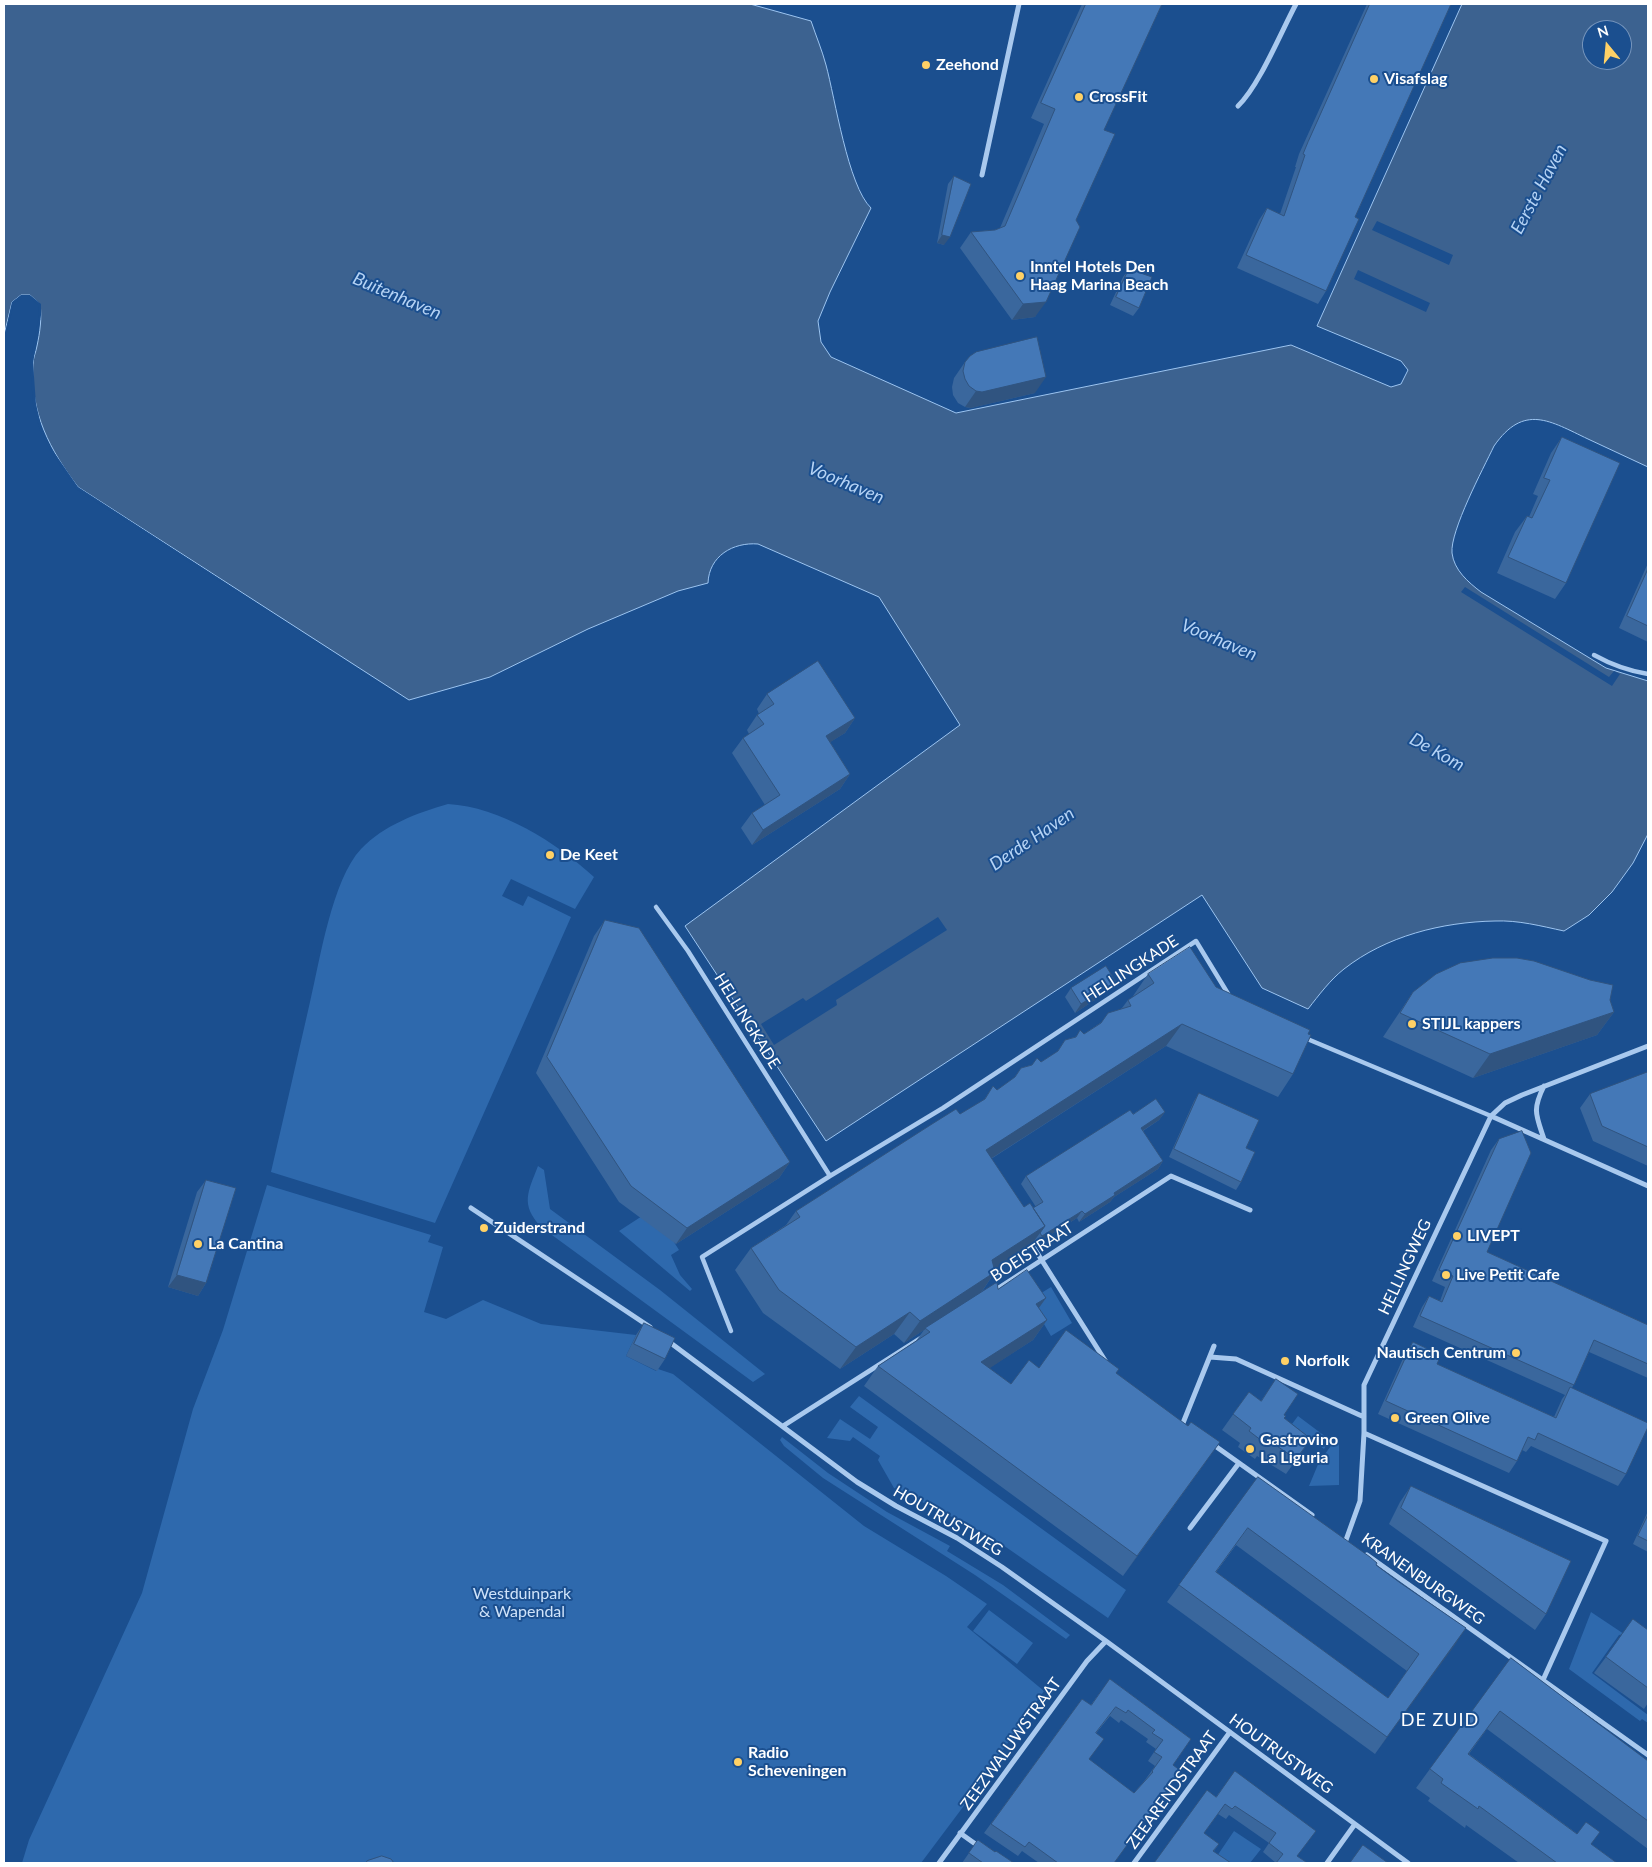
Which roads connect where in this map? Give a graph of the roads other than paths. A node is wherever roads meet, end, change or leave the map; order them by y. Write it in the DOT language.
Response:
graph roads {
  1 [pos="1019,4"];
  2 [pos="1296,4"];
  3 [pos="1238,106"];
  4 [pos="982,175"];
  5 [pos="1594,655"];
  6 [pos="1648,674"];
  7 [pos="656,907"];
  8 [pos="1233,1002"];
  9 [pos="1301,1036"];
  10 [pos="1648,1046"];
  11 [pos="1544,1086"];
  12 [pos="1491,1116"];
  13 [pos="1544,1139"];
  14 [pos="830,1176"];
  15 [pos="1648,1186"];
  16 [pos="471,1208"];
  17 [pos="1250,1210"];
  18 [pos="1026,1236"];
  19 [pos="1042,1261"];
  20 [pos="987,1296"];
  21 [pos="731,1331"];
  22 [pos="929,1333"];
  23 [pos="658,1334"];
  24 [pos="666,1340"];
  25 [pos="1214,1346"];
  26 [pos="1210,1357"];
  27 [pos="1112,1371"];
  28 [pos="1364,1418"];
  29 [pos="782,1426"];
  30 [pos="1191,1429"];
  31 [pos="1364,1433"];
  32 [pos="1207,1440"];
  33 [pos="1239,1463"];
  34 [pos="1316,1518"];
  35 [pos="1190,1528"];
  36 [pos="1339,1535"];
  37 [pos="1346,1540"];
  38 [pos="1354,1546"];
  39 [pos="1362,1552"];
  40 [pos="1106,1641"];
  41 [pos="1543,1680"];
  42 [pos="1230,1732"];
  43 [pos="1648,1755"];
  44 [pos="1355,1824"];
  45 [pos="960,1833"];
  46 [pos="988,1853"];
  47 [pos="938,1863"];
  48 [pos="1134,1863"];
  49 [pos="1327,1863"];
  50 [pos="1408,1863"];
  1 -- 4 [label="street"];
  2 -- 3 [label="street"];
  5 -- 6 [label="street"];
  7 -- 14 [label="street, HELLINGKADE"];
  8 -- 14 [label="street, HELLINGKADE"];
  9 -- 12 [label="street"];
  10 -- 11 [label="street, HELLINGWEG"];
  11 -- 12 [label="street, HELLINGWEG"];
  11 -- 13 [label="street"];
  12 -- 13 [label="street"];
  12 -- 28 [label="street, HELLINGWEG"];
  13 -- 15 [label="street"];
  14 -- 21 [label="street, HELLINGKADE"];
  16 -- 23 [label="street"];
  17 -- 19 [label="street, BOEISTRAAT"];
  18 -- 19 [label="street"];
  19 -- 20 [label="street, BOEISTRAAT"];
  19 -- 27 [label="street"];
  22 -- 29 [label="street"];
  24 -- 29 [label="street, HOUTRUSTWEG"];
  25 -- 26 [label="street"];
  26 -- 28 [label="street"];
  26 -- 30 [label="street"];
  28 -- 31 [label="street, HELLINGWEG"];
  29 -- 40 [label="street, HOUTRUSTWEG"];
  31 -- 37 [label="street, HELLINGWEG"];
  31 -- 41 [label="street"];
  32 -- 33 [label="street"];
  33 -- 34 [label="street"];
  33 -- 35 [label="street"];
  36 -- 37 [label="street, KRANENBURGWEG"];
  37 -- 38 [label="street, KRANENBURGWEG"];
  39 -- 41 [label="street, KRANENBURGWEG"];
  40 -- 42 [label="street, HOUTRUSTWEG"];
  40 -- 45 [label="street, ZEEZWALUWSTRAAT"];
  41 -- 43 [label="street, KRANENBURGWEG"];
  42 -- 44 [label="street, HOUTRUSTWEG"];
  42 -- 48 [label="street, ZEEARENDSTRAAT"];
  44 -- 49 [label="street"];
  44 -- 50 [label="street, HOUTRUSTWEG"];
  45 -- 46 [label="street"];
  45 -- 47 [label="street, ZEEZWALUWSTRAAT"];
}
